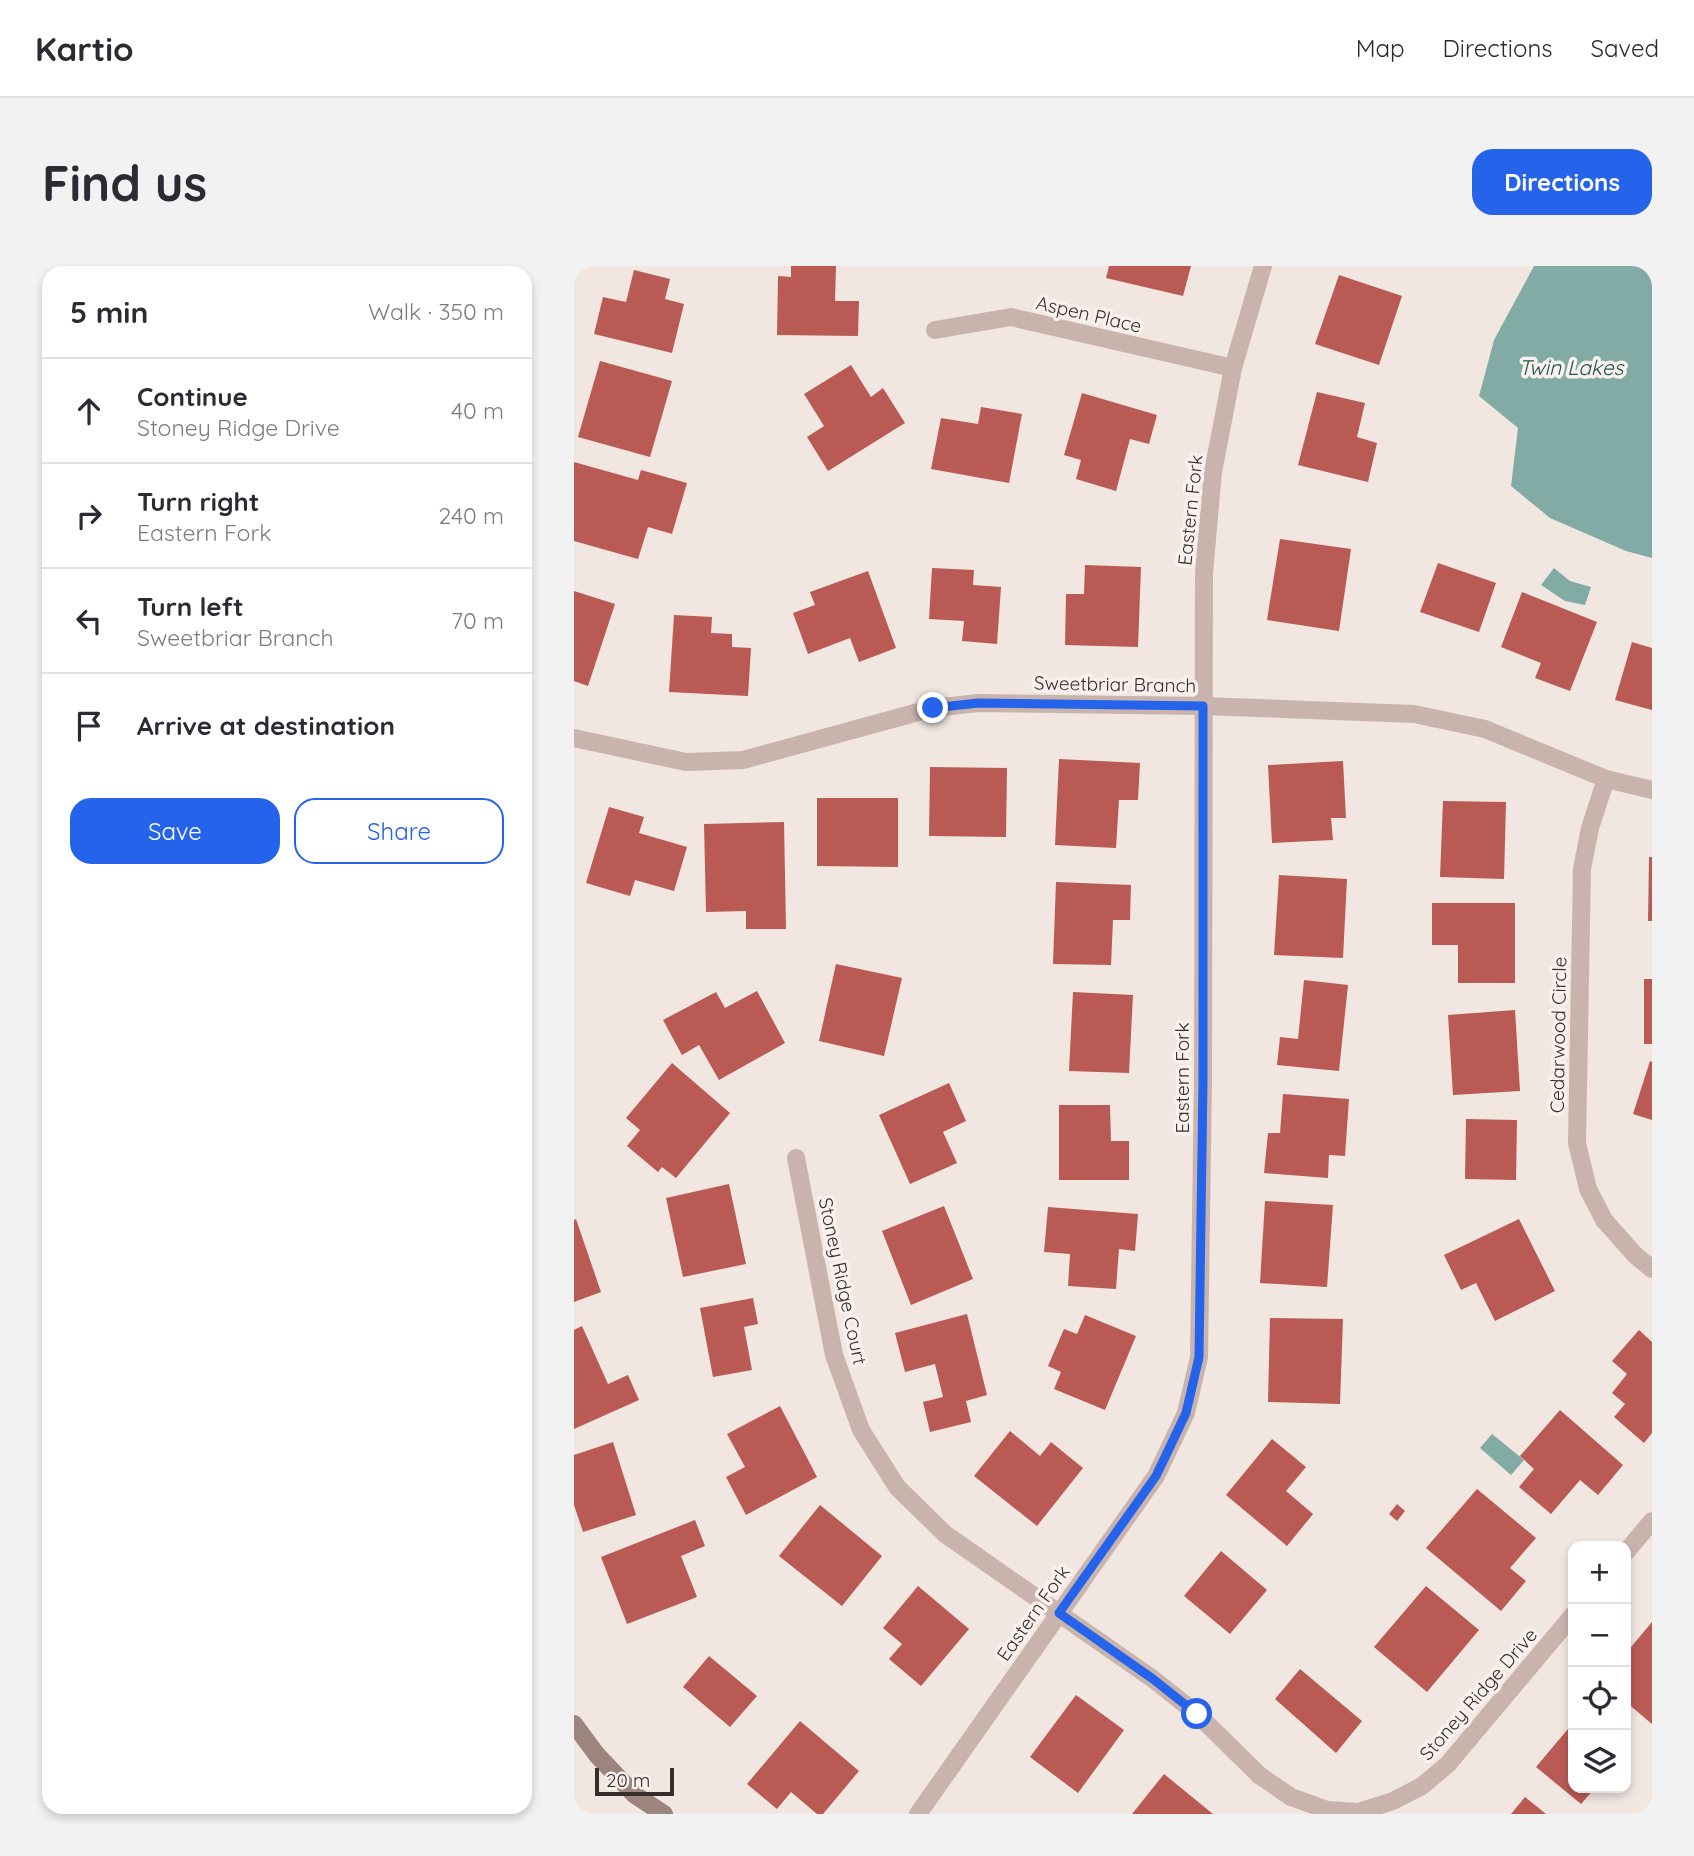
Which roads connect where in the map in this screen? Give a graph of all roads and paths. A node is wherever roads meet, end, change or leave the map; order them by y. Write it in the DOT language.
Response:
graph roads {
  1 [pos="1263,266"];
  2 [pos="935,330"];
  3 [pos="1233,368"];
  4 [pos="1203,706"];
  5 [pos="574,738"];
  6 [pos="1606,779"];
  7 [pos="1652,790"];
  8 [pos="796,1158"];
  9 [pos="1652,1269"];
  10 [pos="1652,1521"];
  11 [pos="1631,1546"];
  12 [pos="1059,1613"];
  13 [pos="1568,1621"];
  14 [pos="574,1724"];
  15 [pos="664,1814"];
  16 [pos="918,1814"];
  1 -- 3 [label="street, Eastern Fork"];
  2 -- 3 [label="street, Aspen Place"];
  3 -- 4 [label="street, Eastern Fork"];
  4 -- 5 [label="street, Sweetbriar Branch"];
  4 -- 6 [label="street, Sweetbriar Branch"];
  4 -- 12 [label="street, Eastern Fork"];
  6 -- 7 [label="street, Sweetbriar Branch"];
  6 -- 9 [label="street, Cedarwood Circle"];
  8 -- 12 [label="street, Stoney Ridge Court"];
  10 -- 11 [label="street"];
  12 -- 13 [label="street, Stoney Ridge Drive"];
  12 -- 16 [label="street, Eastern Fork"];
  14 -- 15 [label="street"];
}
